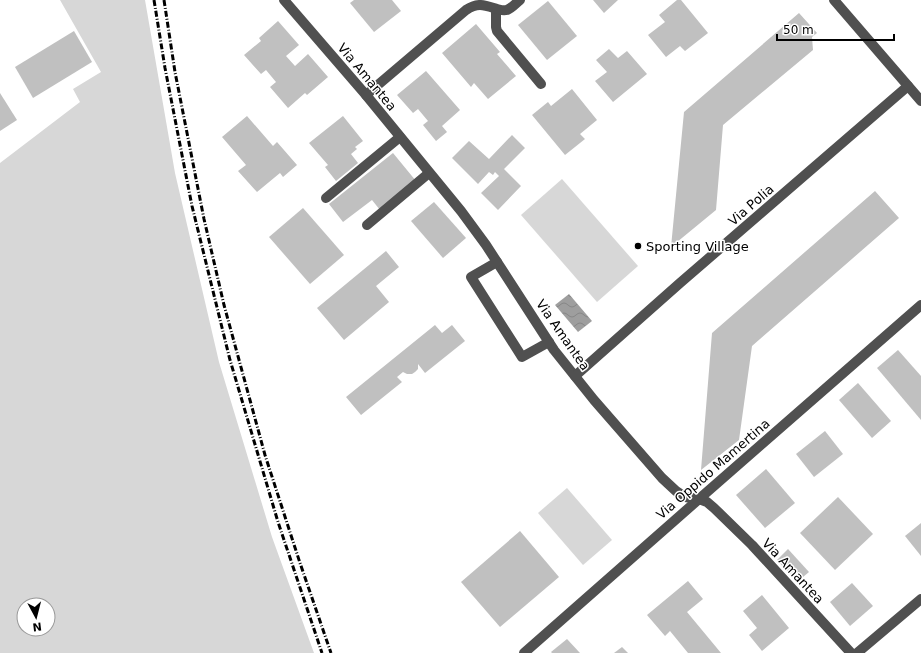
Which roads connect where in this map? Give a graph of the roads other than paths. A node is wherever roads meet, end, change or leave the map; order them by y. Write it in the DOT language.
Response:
graph roads {
  1 [pos="284,0"];
  2 [pos="520,0"];
  3 [pos="834,0"];
  4 [pos="496,9"];
  5 [pos="541,84"];
  6 [pos="908,86"];
  7 [pos="366,95"];
  8 [pos="921,101"];
  9 [pos="400,137"];
  10 [pos="429,173"];
  11 [pos="326,198"];
  12 [pos="367,225"];
  13 [pos="497,262"];
  14 [pos="921,305"];
  15 [pos="549,342"];
  16 [pos="575,376"];
  17 [pos="699,498"];
  18 [pos="921,599"];
  19 [pos="524,653"];
  20 [pos="851,653"];
  21 [pos="857,653"];
  1 -- 7 [label="street, Via Amantea"];
  2 -- 4 [label="street"];
  3 -- 6 [label="street"];
  4 -- 5 [label="street"];
  4 -- 7 [label="street"];
  6 -- 8 [label="street"];
  6 -- 16 [label="street, Via Polia"];
  7 -- 9 [label="street, Via Amantea"];
  9 -- 10 [label="street, Via Amantea"];
  9 -- 11 [label="street"];
  10 -- 12 [label="street"];
  10 -- 13 [label="street, Via Amantea"];
  13 -- 15 [label="street, Via Amantea"];
  13 -- 15 [label="street"];
  14 -- 17 [label="street, Via Oppido Mamertina"];
  15 -- 16 [label="street, Via Amantea"];
  16 -- 17 [label="street, Via Amantea"];
  17 -- 19 [label="street, Via Oppido Mamertina"];
  17 -- 20 [label="street, Via Amantea"];
  18 -- 21 [label="street"];
}
